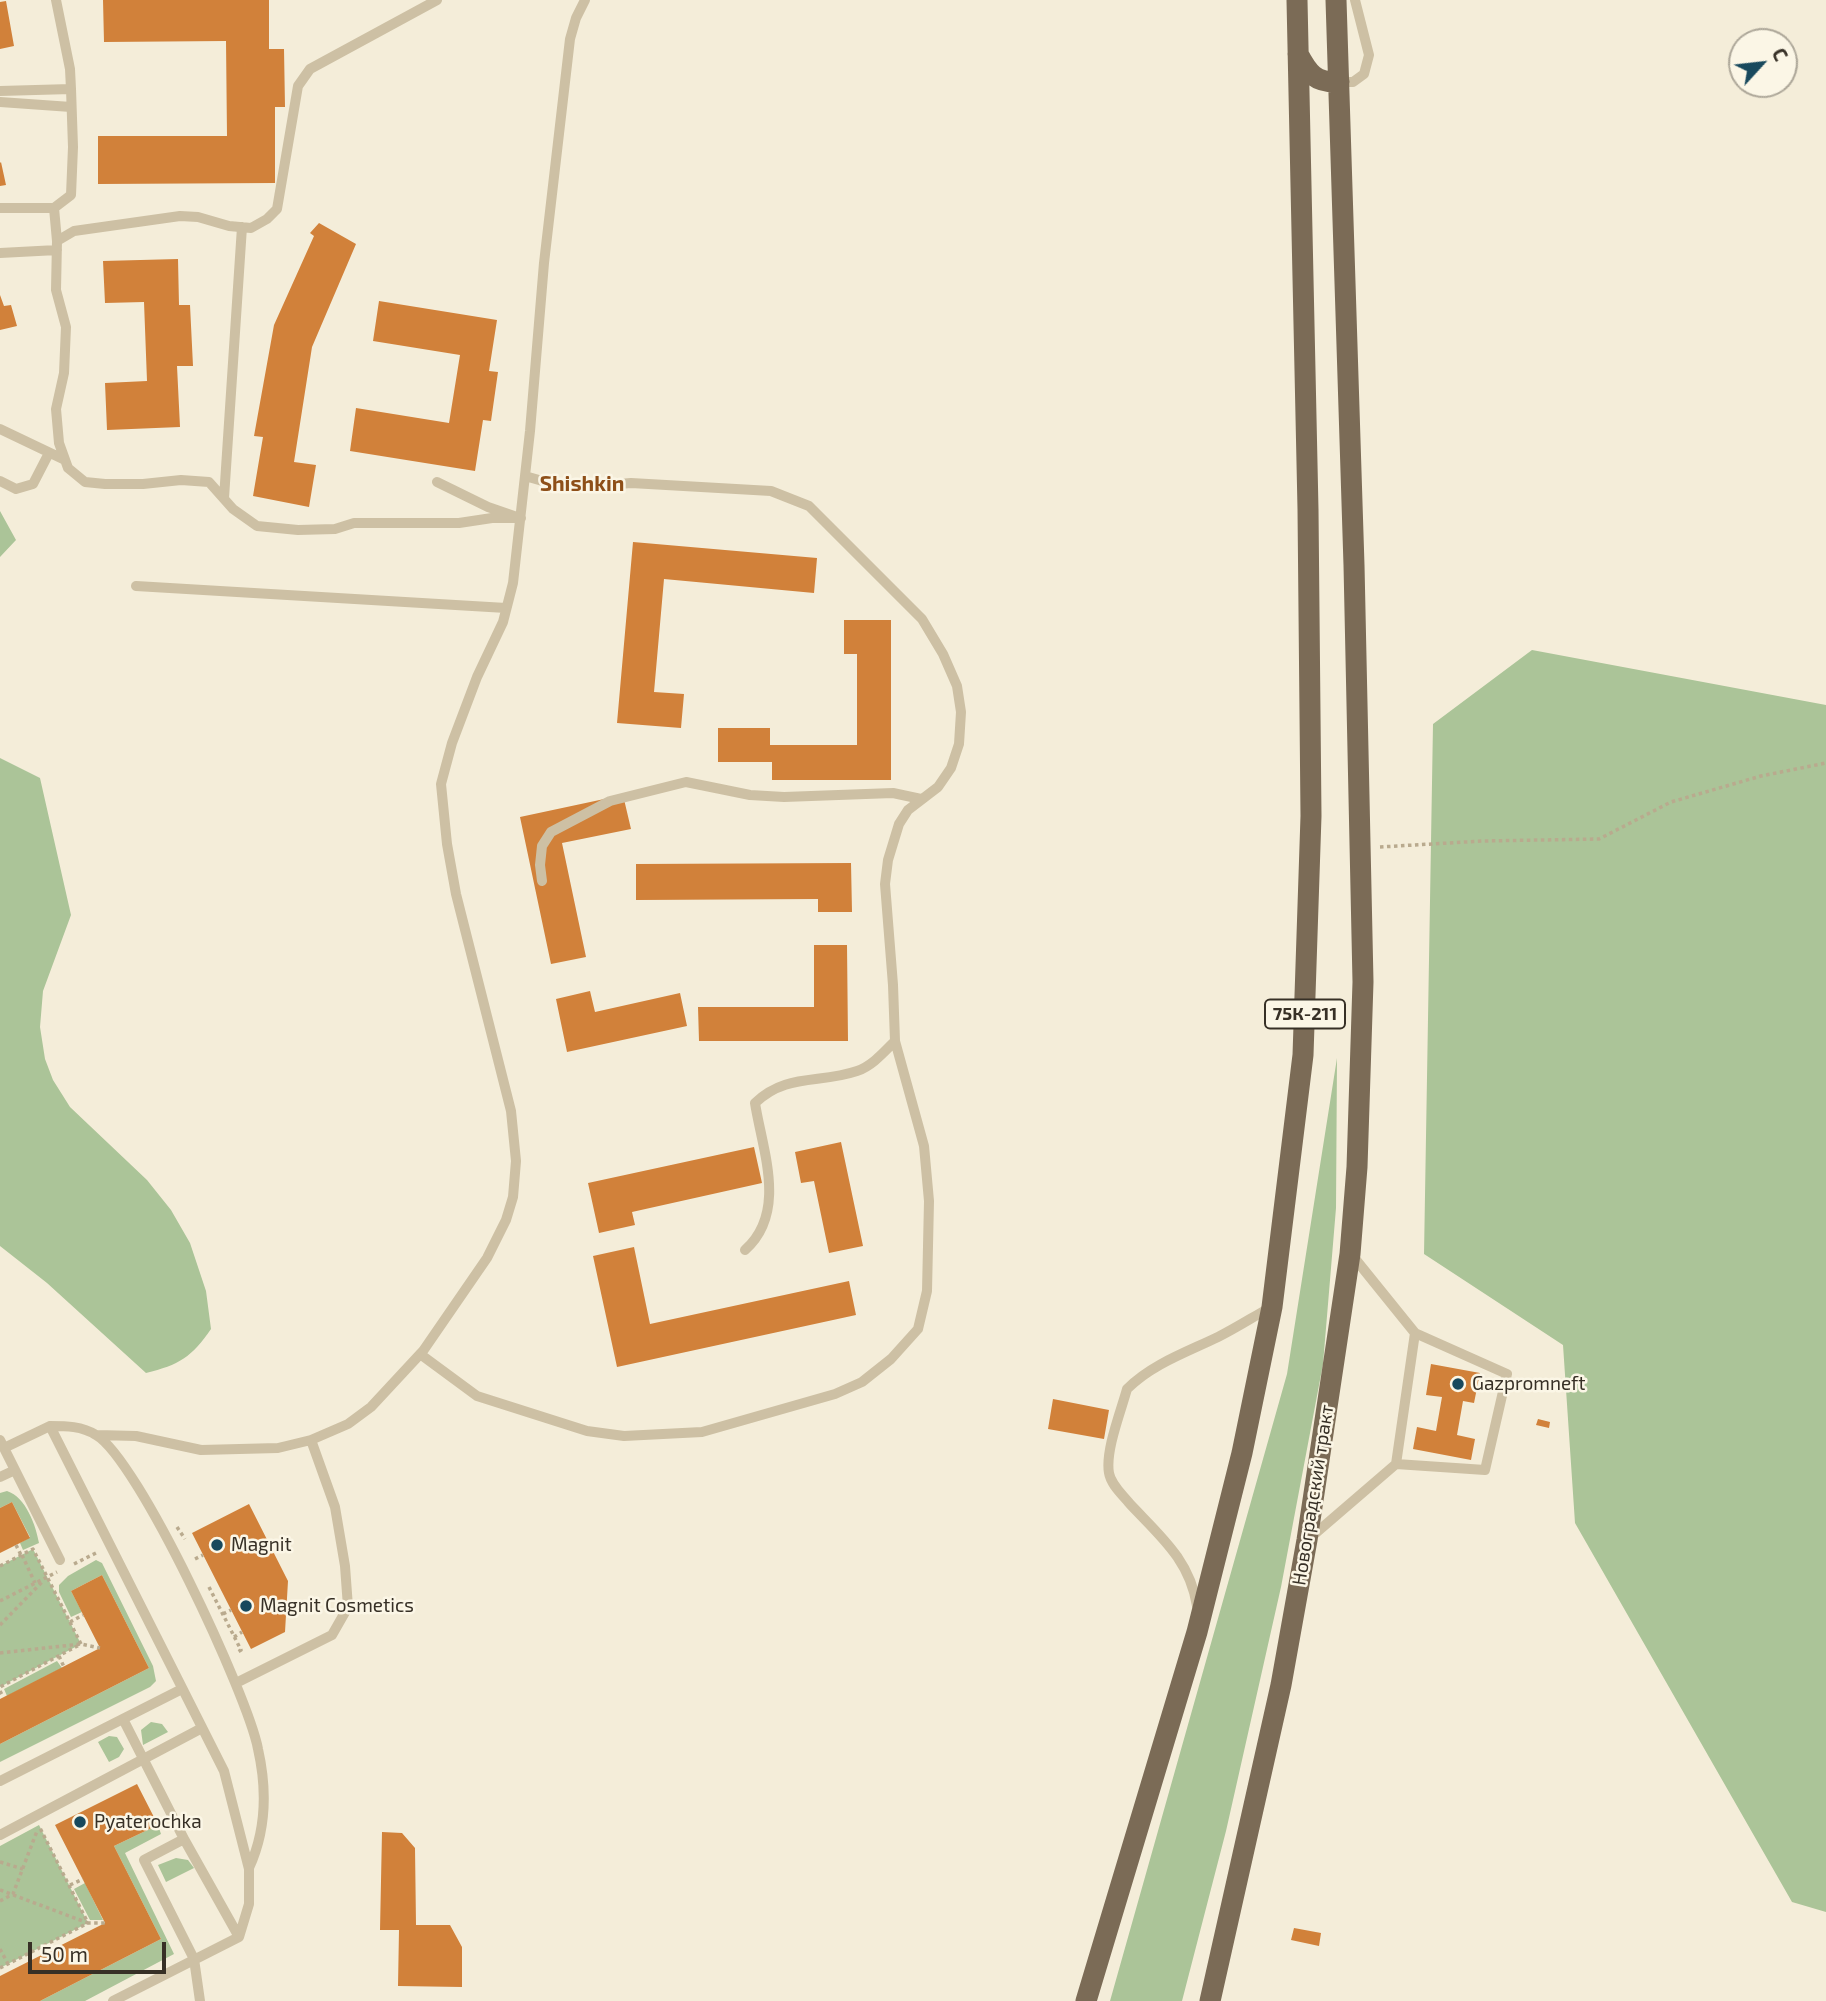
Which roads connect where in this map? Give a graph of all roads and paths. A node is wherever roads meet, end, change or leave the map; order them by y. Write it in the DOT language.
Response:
graph roads {
  1 [pos="56,0"];
  2 [pos="437,0"];
  3 [pos="585,0"];
  4 [pos="1297,0"];
  5 [pos="1336,0"];
  6 [pos="1355,0"];
  7 [pos="1298,54"];
  8 [pos="1339,82"];
  9 [pos="71,89"];
  10 [pos="0,91"];
  11 [pos="0,102"];
  12 [pos="71,107"];
  13 [pos="0,208"];
  14 [pos="54,208"];
  15 [pos="242,227"];
  16 [pos="57,245"];
  17 [pos="0,253"];
  18 [pos="0,429"];
  19 [pos="49,453"];
  20 [pos="65,460"];
  21 [pos="525,476"];
  22 [pos="0,481"];
  23 [pos="437,482"];
  24 [pos="224,498"];
  25 [pos="521,518"];
  26 [pos="136,586"];
  27 [pos="506,608"];
  28 [pos="1826,763"];
  29 [pos="921,799"];
  30 [pos="1360,848"];
  31 [pos="542,881"];
  32 [pos="895,1041"];
  33 [pos="745,1250"];
  34 [pos="1350,1254"];
  35 [pos="1272,1307"];
  36 [pos="1415,1333"];
  37 [pos="420,1354"];
  38 [pos="50,1426"];
  39 [pos="97,1435"];
  40 [pos="311,1440"];
  41 [pos="2,1444"];
  42 [pos="1396,1464"];
  43 [pos="15,1469"];
  44 [pos="0,1477"];
  45 [pos="178,1526"];
  46 [pos="1307,1540"];
  47 [pos="16,1545"];
  48 [pos="98,1552"];
  49 [pos="21,1555"];
  50 [pos="203,1555"];
  51 [pos="195,1559"];
  52 [pos="60,1560"];
  53 [pos="0,1566"];
  54 [pos="201,1570"];
  55 [pos="47,1577"];
  56 [pos="206,1581"];
  57 [pos="35,1583"];
  58 [pos="0,1601"];
  59 [pos="231,1610"];
  60 [pos="223,1614"];
  61 [pos="83,1615"];
  62 [pos="70,1622"];
  63 [pos="0,1625"];
  64 [pos="242,1632"];
  65 [pos="1197,1632"];
  66 [pos="234,1637"];
  67 [pos="81,1644"];
  68 [pos="100,1648"];
  69 [pos="241,1650"];
  70 [pos="0,1653"];
  71 [pos="59,1656"];
  72 [pos="64,1667"];
  73 [pos="236,1683"];
  74 [pos="0,1689"];
  75 [pos="183,1689"];
  76 [pos="3,1697"];
  77 [pos="123,1719"];
  78 [pos="202,1728"];
  79 [pos="143,1760"];
  80 [pos="0,1781"];
  81 [pos="39,1825"];
  82 [pos="30,1830"];
  83 [pos="0,1835"];
  84 [pos="184,1839"];
  85 [pos="0,1861"];
  86 [pos="23,1869"];
  87 [pos="249,1869"];
  88 [pos="83,1879"];
  89 [pos="70,1885"];
  90 [pos="0,1890"];
  91 [pos="13,1894"];
  92 [pos="0,1901"];
  93 [pos="88,1923"];
  94 [pos="105,1923"];
  95 [pos="65,1934"];
  96 [pos="239,1937"];
  97 [pos="69,1941"];
  98 [pos="0,1949"];
  99 [pos="23,1957"];
  100 [pos="194,1959"];
  101 [pos="26,1963"];
  102 [pos="8,1964"];
  103 [pos="0,1968"];
  104 [pos="113,2001"];
  105 [pos="200,2001"];
  106 [pos="1086,2001"];
  107 [pos="1210,2001"];
  1 -- 9 [label="lane"];
  2 -- 15 [label="lane"];
  3 -- 21 [label="lane"];
  4 -- 7 [label="main road, 75К-211"];
  5 -- 8 [label="main road, 75К-211"];
  6 -- 8 [label="lane"];
  7 -- 8 [label="main road"];
  7 -- 35 [label="main road, 75К-211"];
  8 -- 30 [label="main road, 75К-211"];
  9 -- 10 [label="lane"];
  9 -- 12 [label="lane"];
  11 -- 12 [label="lane"];
  12 -- 14 [label="lane"];
  13 -- 14 [label="lane"];
  14 -- 16 [label="lane"];
  15 -- 16 [label="lane"];
  15 -- 24 [label="lane"];
  16 -- 17 [label="lane"];
  16 -- 20 [label="lane"];
  18 -- 19 [label="lane"];
  19 -- 20 [label="lane"];
  19 -- 22 [label="lane"];
  20 -- 24 [label="lane"];
  21 -- 25 [label="lane"];
  21 -- 29 [label="lane"];
  23 -- 25 [label="lane"];
  24 -- 25 [label="lane"];
  25 -- 27 [label="lane"];
  26 -- 27 [label="lane"];
  27 -- 37 [label="lane"];
  28 -- 30 [label="path"];
  29 -- 31 [label="lane"];
  29 -- 32 [label="lane"];
  30 -- 34 [label="main road, Новоградский тракт / 75К-211"];
  32 -- 33 [label="lane"];
  32 -- 37 [label="lane"];
  34 -- 36 [label="lane"];
  34 -- 46 [label="main road, Новоградский тракт"];
  35 -- 65 [label="main road, 75К-211"];
  35 -- 65 [label="lane"];
  36 -- 42 [label="lane"];
  36 -- 42 [label="lane"];
  37 -- 40 [label="lane"];
  38 -- 39 [label="lane"];
  38 -- 41 [label="lane"];
  38 -- 75 [label="lane"];
  39 -- 40 [label="lane"];
  39 -- 73 [label="lane"];
  40 -- 73 [label="lane"];
  41 -- 43 [label="lane"];
  42 -- 46 [label="lane"];
  43 -- 44 [label="lane"];
  43 -- 52 [label="lane"];
  45 -- 51 [label="path"];
  46 -- 107 [label="main road, Новоградский тракт"];
  47 -- 49 [label="path"];
  48 -- 55 [label="path"];
  49 -- 53 [label="path"];
  49 -- 55 [label="path"];
  49 -- 57 [label="path"];
  50 -- 51 [label="path"];
  51 -- 54 [label="path"];
  55 -- 57 [label="path"];
  55 -- 62 [label="path"];
  55 -- 63 [label="path"];
  56 -- 60 [label="path"];
  57 -- 58 [label="path"];
  59 -- 60 [label="path"];
  60 -- 66 [label="path"];
  61 -- 62 [label="path"];
  62 -- 67 [label="path"];
  64 -- 66 [label="path"];
  65 -- 106 [label="main road, 75К-211"];
  66 -- 69 [label="path"];
  67 -- 68 [label="path"];
  67 -- 70 [label="path"];
  67 -- 71 [label="path"];
  71 -- 72 [label="path"];
  71 -- 74 [label="path"];
  73 -- 87 [label="lane"];
  74 -- 76 [label="path"];
  75 -- 77 [label="lane"];
  75 -- 78 [label="lane"];
  77 -- 79 [label="lane"];
  77 -- 80 [label="lane"];
  78 -- 79 [label="lane"];
  78 -- 87 [label="lane"];
  79 -- 83 [label="lane"];
  79 -- 84 [label="lane"];
  81 -- 82 [label="path"];
  81 -- 86 [label="path"];
  81 -- 89 [label="path"];
  84 -- 96 [label="lane"];
  84 -- 100 [label="lane"];
  85 -- 86 [label="path"];
  86 -- 91 [label="path"];
  87 -- 96 [label="lane"];
  88 -- 89 [label="path"];
  89 -- 93 [label="path"];
  90 -- 91 [label="path"];
  91 -- 92 [label="path"];
  91 -- 93 [label="path"];
  93 -- 94 [label="path"];
  93 -- 95 [label="path"];
  95 -- 97 [label="path"];
  95 -- 99 [label="path"];
  96 -- 100 [label="lane"];
  98 -- 102 [label="path"];
  99 -- 101 [label="path"];
  99 -- 102 [label="path"];
  100 -- 104 [label="lane"];
  100 -- 105 [label="lane"];
  102 -- 103 [label="path"];
}
